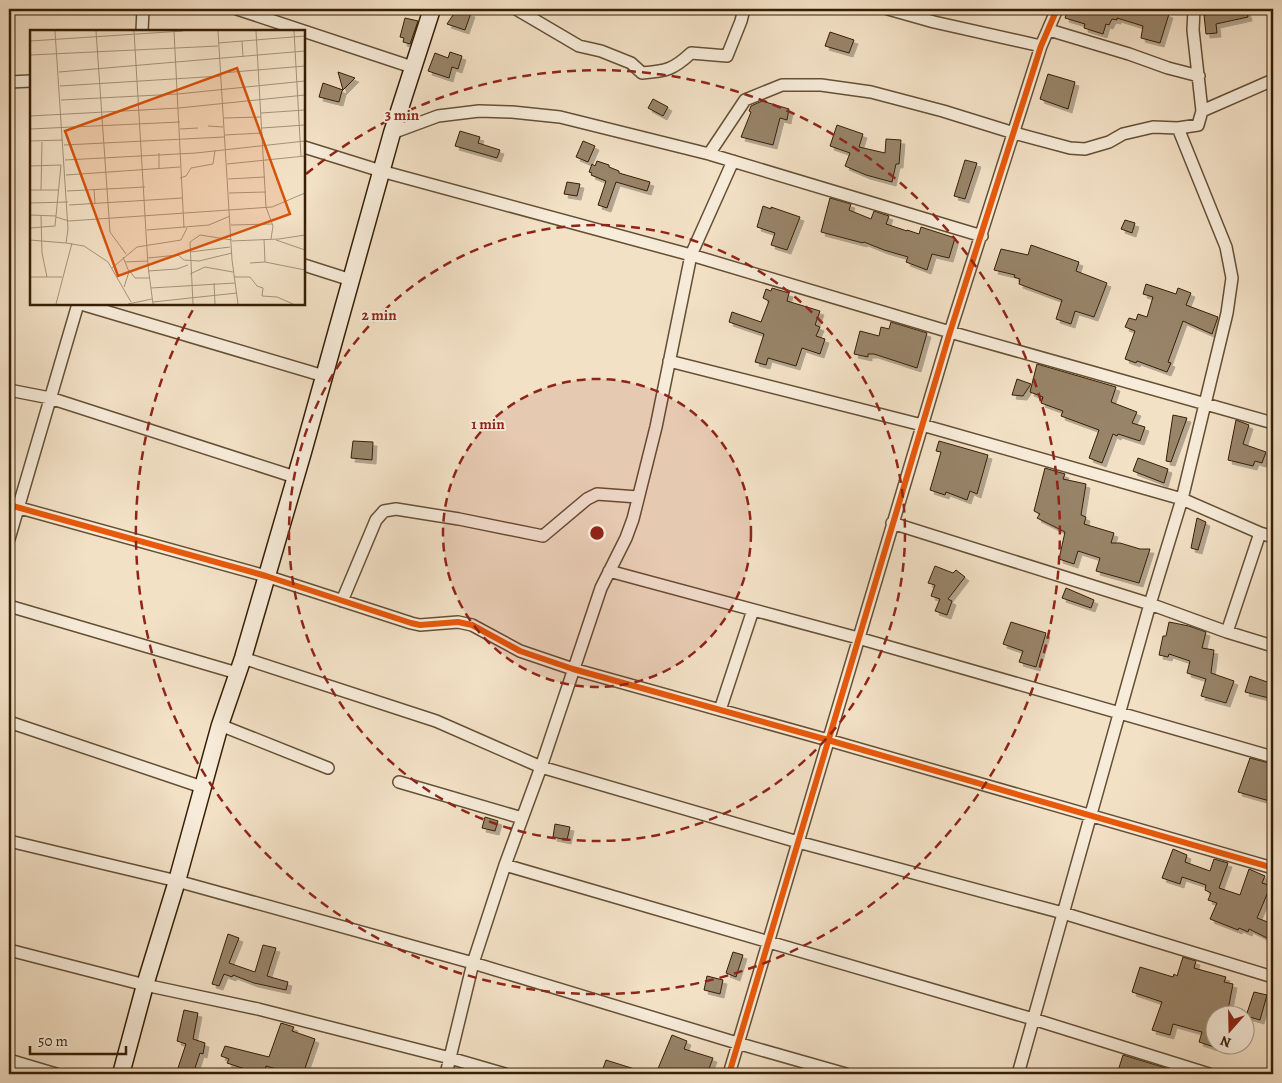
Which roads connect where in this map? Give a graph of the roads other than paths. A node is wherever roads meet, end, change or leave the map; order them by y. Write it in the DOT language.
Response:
graph roads {
  1 [pos="143,9"];
  2 [pos="236,9"];
  3 [pos="432,9"];
  4 [pos="516,9"];
  5 [pos="744,9"];
  6 [pos="888,9"];
  7 [pos="1057,9"];
  8 [pos="1192,10"];
  9 [pos="142,30"];
  10 [pos="300,30"];
  11 [pos="1049,30"];
  12 [pos="305,32"];
  13 [pos="1041,46"];
  14 [pos="412,67"];
  15 [pos="1199,76"];
  16 [pos="1273,80"];
  17 [pos="30,81"];
  18 [pos="9,82"];
  19 [pos="1202,111"];
  20 [pos="1178,128"];
  21 [pos="1014,133"];
  22 [pos="392,134"];
  23 [pos="305,147"];
  24 [pos="709,154"];
  25 [pos="733,161"];
  26 [pos="381,171"];
  27 [pos="982,236"];
  28 [pos="691,255"];
  29 [pos="305,265"];
  30 [pos="351,280"];
  31 [pos="80,305"];
  32 [pos="83,305"];
  33 [pos="950,332"];
  34 [pos="669,361"];
  35 [pos="324,376"];
  36 [pos="9,390"];
  37 [pos="50,398"];
  38 [pos="1206,404"];
  39 [pos="1273,423"];
  40 [pos="922,425"];
  41 [pos="295,477"];
  42 [pos="638,497"];
  43 [pos="1182,499"];
  44 [pos="13,506"];
  45 [pos="892,524"];
  46 [pos="1260,533"];
  47 [pos="1273,537"];
  48 [pos="9,539"];
  49 [pos="609,571"];
  50 [pos="266,576"];
  51 [pos="342,601"];
  52 [pos="1150,604"];
  53 [pos="9,606"];
  54 [pos="754,610"];
  55 [pos="1227,632"];
  56 [pos="858,638"];
  57 [pos="1273,646"];
  58 [pos="240,666"];
  59 [pos="573,669"];
  60 [pos="720,710"];
  61 [pos="1120,713"];
  62 [pos="9,722"];
  63 [pos="220,725"];
  64 [pos="828,740"];
  65 [pos="1273,758"];
  66 [pos="541,767"];
  67 [pos="328,768"];
  68 [pos="399,782"];
  69 [pos="202,787"];
  70 [pos="1091,816"];
  71 [pos="522,818"];
  72 [pos="9,841"];
  73 [pos="798,842"];
  74 [pos="505,865"];
  75 [pos="1273,868"];
  76 [pos="177,881"];
  77 [pos="1063,913"];
  78 [pos="768,942"];
  79 [pos="9,950"];
  80 [pos="473,963"];
  81 [pos="1273,977"];
  82 [pos="145,985"];
  83 [pos="1033,1020"];
  84 [pos="737,1043"];
  85 [pos="450,1058"];
  86 [pos="9,1060"];
  87 [pos="56,1074"];
  88 [pos="124,1074"];
  89 [pos="446,1074"];
  90 [pos="505,1074"];
  91 [pos="729,1074"];
  92 [pos="846,1074"];
  93 [pos="1018,1074"];
  94 [pos="1209,1074"];
  1 -- 9 [label="street"];
  2 -- 10 [label="street"];
  3 -- 14 [label="main road"];
  4 -- 5 [label="street"];
  6 -- 13 [label="street"];
  7 -- 11 [label="street"];
  8 -- 15 [label="street"];
  11 -- 13 [label="street"];
  11 -- 15 [label="street"];
  12 -- 14 [label="street"];
  13 -- 21 [label="street"];
  14 -- 22 [label="main road"];
  15 -- 19 [label="street"];
  16 -- 19 [label="street"];
  17 -- 18 [label="street"];
  19 -- 20 [label="street"];
  20 -- 21 [label="street"];
  20 -- 38 [label="street"];
  21 -- 24 [label="street"];
  21 -- 27 [label="street"];
  22 -- 24 [label="street"];
  22 -- 26 [label="main road"];
  23 -- 26 [label="street"];
  24 -- 25 [label="street"];
  25 -- 27 [label="street"];
  25 -- 28 [label="street"];
  26 -- 28 [label="street"];
  26 -- 30 [label="main road"];
  27 -- 33 [label="street"];
  28 -- 33 [label="street"];
  28 -- 34 [label="street"];
  29 -- 30 [label="street"];
  30 -- 35 [label="main road"];
  31 -- 37 [label="street"];
  32 -- 35 [label="street"];
  33 -- 38 [label="street"];
  33 -- 40 [label="street"];
  34 -- 40 [label="street"];
  34 -- 42 [label="street"];
  35 -- 41 [label="main road"];
  36 -- 37 [label="street"];
  37 -- 41 [label="street"];
  37 -- 44 [label="street"];
  38 -- 39 [label="street"];
  38 -- 43 [label="street"];
  40 -- 43 [label="street"];
  40 -- 45 [label="street"];
  41 -- 50 [label="main road"];
  42 -- 49 [label="street"];
  42 -- 51 [label="street"];
  43 -- 46 [label="street"];
  43 -- 52 [label="street"];
  44 -- 48 [label="street"];
  44 -- 50 [label="street"];
  45 -- 52 [label="street"];
  45 -- 56 [label="street"];
  46 -- 47 [label="street"];
  46 -- 55 [label="street"];
  49 -- 54 [label="street"];
  49 -- 59 [label="street"];
  50 -- 51 [label="street"];
  50 -- 58 [label="main road"];
  51 -- 59 [label="street"];
  52 -- 55 [label="street"];
  52 -- 61 [label="street"];
  53 -- 58 [label="street"];
  54 -- 56 [label="street"];
  54 -- 60 [label="street"];
  55 -- 57 [label="street"];
  56 -- 61 [label="street"];
  56 -- 64 [label="street"];
  58 -- 63 [label="main road"];
  58 -- 66 [label="street"];
  59 -- 60 [label="street"];
  59 -- 66 [label="street"];
  60 -- 64 [label="street"];
  61 -- 65 [label="street"];
  61 -- 70 [label="street"];
  62 -- 69 [label="street"];
  63 -- 67 [label="street"];
  63 -- 69 [label="main road"];
  64 -- 70 [label="street"];
  64 -- 73 [label="street"];
  66 -- 71 [label="street"];
  66 -- 73 [label="street"];
  68 -- 71 [label="street"];
  69 -- 76 [label="main road"];
  70 -- 75 [label="street"];
  70 -- 77 [label="street"];
  71 -- 74 [label="street"];
  72 -- 76 [label="street"];
  73 -- 77 [label="street"];
  73 -- 78 [label="street"];
  74 -- 78 [label="street"];
  74 -- 80 [label="street"];
  76 -- 80 [label="street"];
  76 -- 82 [label="main road"];
  77 -- 81 [label="street"];
  77 -- 83 [label="street"];
  78 -- 83 [label="street"];
  78 -- 84 [label="street"];
  79 -- 82 [label="street"];
  80 -- 84 [label="street"];
  80 -- 85 [label="street"];
  82 -- 85 [label="street"];
  82 -- 88 [label="main road"];
  83 -- 93 [label="street"];
  83 -- 94 [label="street"];
  84 -- 91 [label="street"];
  84 -- 92 [label="street"];
  85 -- 89 [label="street"];
  85 -- 90 [label="street"];
  86 -- 87 [label="street"];
}
